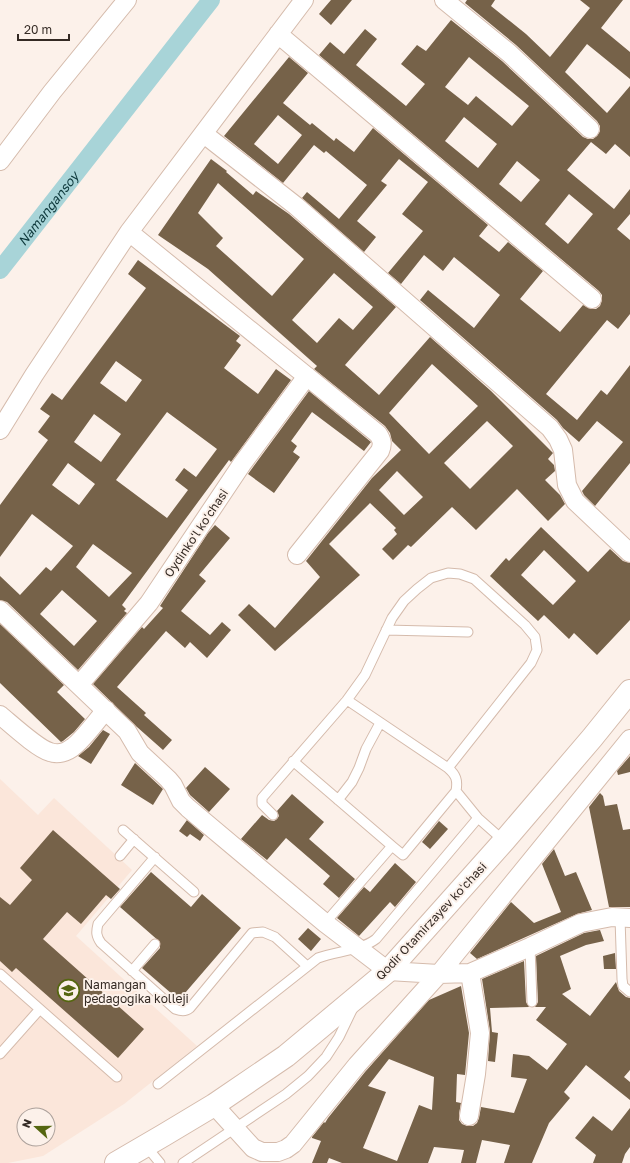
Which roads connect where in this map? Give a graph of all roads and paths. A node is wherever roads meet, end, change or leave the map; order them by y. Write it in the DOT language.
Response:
graph roads {
  1 [pos="128,0"];
  2 [pos="304,0"];
  3 [pos="444,0"];
  4 [pos="278,34"];
  5 [pos="590,129"];
  6 [pos="204,134"];
  7 [pos="0,161"];
  8 [pos="129,232"];
  9 [pos="592,299"];
  10 [pos="307,376"];
  11 [pos="0,430"];
  12 [pos="630,552"];
  13 [pos="297,555"];
  14 [pos="0,610"];
  15 [pos="386,630"];
  16 [pos="468,632"];
  17 [pos="79,684"];
  18 [pos="630,691"];
  19 [pos="347,700"];
  20 [pos="106,710"];
  21 [pos="0,715"];
  22 [pos="380,723"];
  23 [pos="630,739"];
  24 [pos="293,761"];
  25 [pos="448,768"];
  26 [pos="456,791"];
  27 [pos="338,800"];
  28 [pos="273,815"];
  29 [pos="478,818"];
  30 [pos="123,830"];
  31 [pos="134,839"];
  32 [pos="504,841"];
  33 [pos="392,846"];
  34 [pos="120,856"];
  35 [pos="155,857"];
  36 [pos="194,892"];
  37 [pos="625,918"];
  38 [pos="325,922"];
  39 [pos="155,944"];
  40 [pos="358,947"];
  41 [pos="530,948"];
  42 [pos="307,966"];
  43 [pos="132,971"];
  44 [pos="388,971"];
  45 [pos="0,974"];
  46 [pos="439,974"];
  47 [pos="470,974"];
  48 [pos="630,992"];
  49 [pos="359,996"];
  50 [pos="532,1002"];
  51 [pos="40,1009"];
  52 [pos="0,1054"];
  53 [pos="116,1077"];
  54 [pos="158,1084"];
  55 [pos="214,1105"];
  56 [pos="469,1116"];
  57 [pos="235,1128"];
  58 [pos="146,1146"];
  59 [pos="270,1158"];
  60 [pos="116,1163"];
  61 [pos="160,1163"];
  62 [pos="183,1163"];
  1 -- 7 [label="street"];
  2 -- 4 [label="street"];
  3 -- 5 [label="street"];
  4 -- 6 [label="street"];
  4 -- 9 [label="street"];
  6 -- 8 [label="street"];
  6 -- 12 [label="street"];
  8 -- 10 [label="street"];
  8 -- 11 [label="street"];
  10 -- 13 [label="street"];
  10 -- 17 [label="street, Oydinkoʻl koʻchasi"];
  14 -- 17 [label="street"];
  15 -- 16 [label="lane"];
  15 -- 19 [label="lane"];
  15 -- 25 [label="lane"];
  17 -- 20 [label="street"];
  18 -- 32 [label="main road, Qodir Otamirzayev koʻchasi"];
  19 -- 22 [label="lane"];
  19 -- 24 [label="lane"];
  20 -- 21 [label="street"];
  20 -- 38 [label="street"];
  22 -- 25 [label="lane"];
  22 -- 27 [label="lane"];
  23 -- 46 [label="street"];
  24 -- 27 [label="lane"];
  24 -- 28 [label="lane"];
  25 -- 26 [label="lane"];
  26 -- 29 [label="lane"];
  26 -- 33 [label="lane"];
  27 -- 33 [label="lane"];
  29 -- 32 [label="lane"];
  29 -- 40 [label="lane"];
  30 -- 31 [label="lane"];
  31 -- 34 [label="lane"];
  31 -- 35 [label="lane"];
  32 -- 44 [label="main road, Qodir Otamirzayev koʻchasi"];
  33 -- 38 [label="lane"];
  35 -- 36 [label="lane"];
  35 -- 43 [label="lane"];
  37 -- 41 [label="street"];
  37 -- 48 [label="lane"];
  38 -- 40 [label="street"];
  39 -- 43 [label="lane"];
  40 -- 42 [label="lane"];
  40 -- 44 [label="street"];
  41 -- 47 [label="street"];
  41 -- 50 [label="lane"];
  42 -- 43 [label="lane"];
  42 -- 54 [label="lane"];
  44 -- 46 [label="street"];
  44 -- 49 [label="main road, Qodir Otamirzayev koʻchasi"];
  45 -- 51 [label="lane"];
  46 -- 47 [label="street"];
  46 -- 59 [label="street"];
  47 -- 56 [label="street"];
  49 -- 55 [label="main road, Qodir Otamirzayev koʻchasi"];
  49 -- 57 [label="lane"];
  51 -- 52 [label="lane"];
  51 -- 53 [label="lane"];
  55 -- 57 [label="street"];
  55 -- 58 [label="main road, Qodir Otamirzayev koʻchasi"];
  57 -- 59 [label="street"];
  57 -- 62 [label="lane"];
  58 -- 60 [label="main road, Qodir Otamirzayev koʻchasi"];
  58 -- 61 [label="lane"];
}
